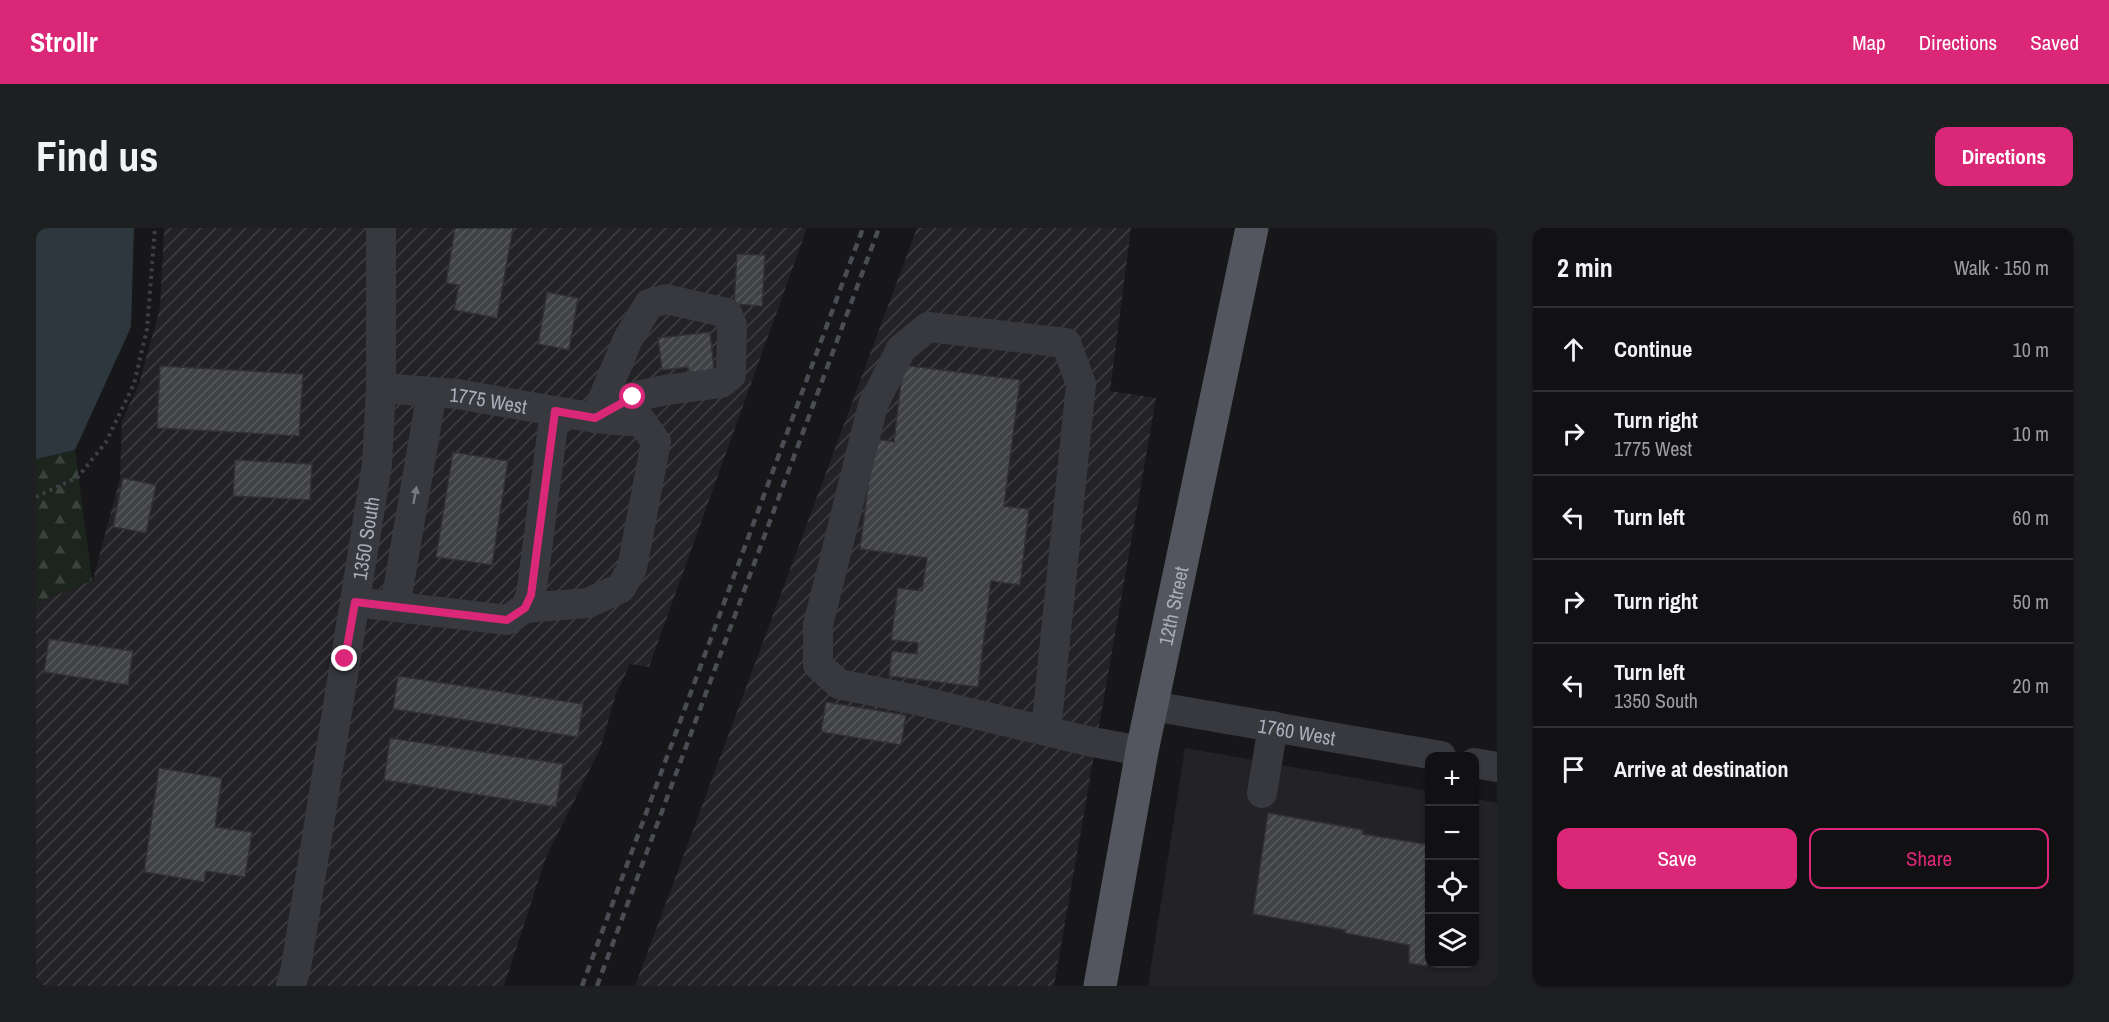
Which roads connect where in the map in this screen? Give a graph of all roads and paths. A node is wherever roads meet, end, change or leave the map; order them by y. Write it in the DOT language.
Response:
graph roads {
  1 [pos="155,228"];
  2 [pos="381,228"];
  3 [pos="1252,228"];
  4 [pos="381,388"];
  5 [pos="432,392"];
  6 [pos="555,411"];
  7 [pos="595,418"];
  8 [pos="36,497"];
  9 [pos="355,602"];
  10 [pos="394,607"];
  11 [pos="525,608"];
  12 [pos="1152,706"];
  13 [pos="1273,726"];
  14 [pos="1046,731"];
  15 [pos="1142,751"];
  16 [pos="1425,753"];
  17 [pos="1479,763"];
  18 [pos="1497,767"];
  19 [pos="1262,793"];
  20 [pos="291,986"];
  21 [pos="1100,986"];
  1 -- 8 [label="path"];
  2 -- 4 [label="street, 1350 South"];
  3 -- 12 [label="main road, 12th Street"];
  4 -- 5 [label="street, 1775 West"];
  4 -- 9 [label="street, 1350 South"];
  5 -- 6 [label="street, 1775 West"];
  10 -- 5 [label="street, one-way"];
  6 -- 7 [label="street, 1775 West"];
  6 -- 11 [label="street"];
  7 -- 7 [label="street"];
  7 -- 11 [label="street, 1775 West"];
  9 -- 10 [label="street"];
  9 -- 20 [label="street, 1350 South"];
  10 -- 11 [label="street"];
  12 -- 13 [label="street, 1760 West"];
  12 -- 15 [label="main road, 12th Street"];
  13 -- 16 [label="street, 1760 West"];
  13 -- 19 [label="street"];
  14 -- 14 [label="street"];
  14 -- 15 [label="street"];
  15 -- 21 [label="main road, 12th Street"];
  17 -- 18 [label="street"];
}
